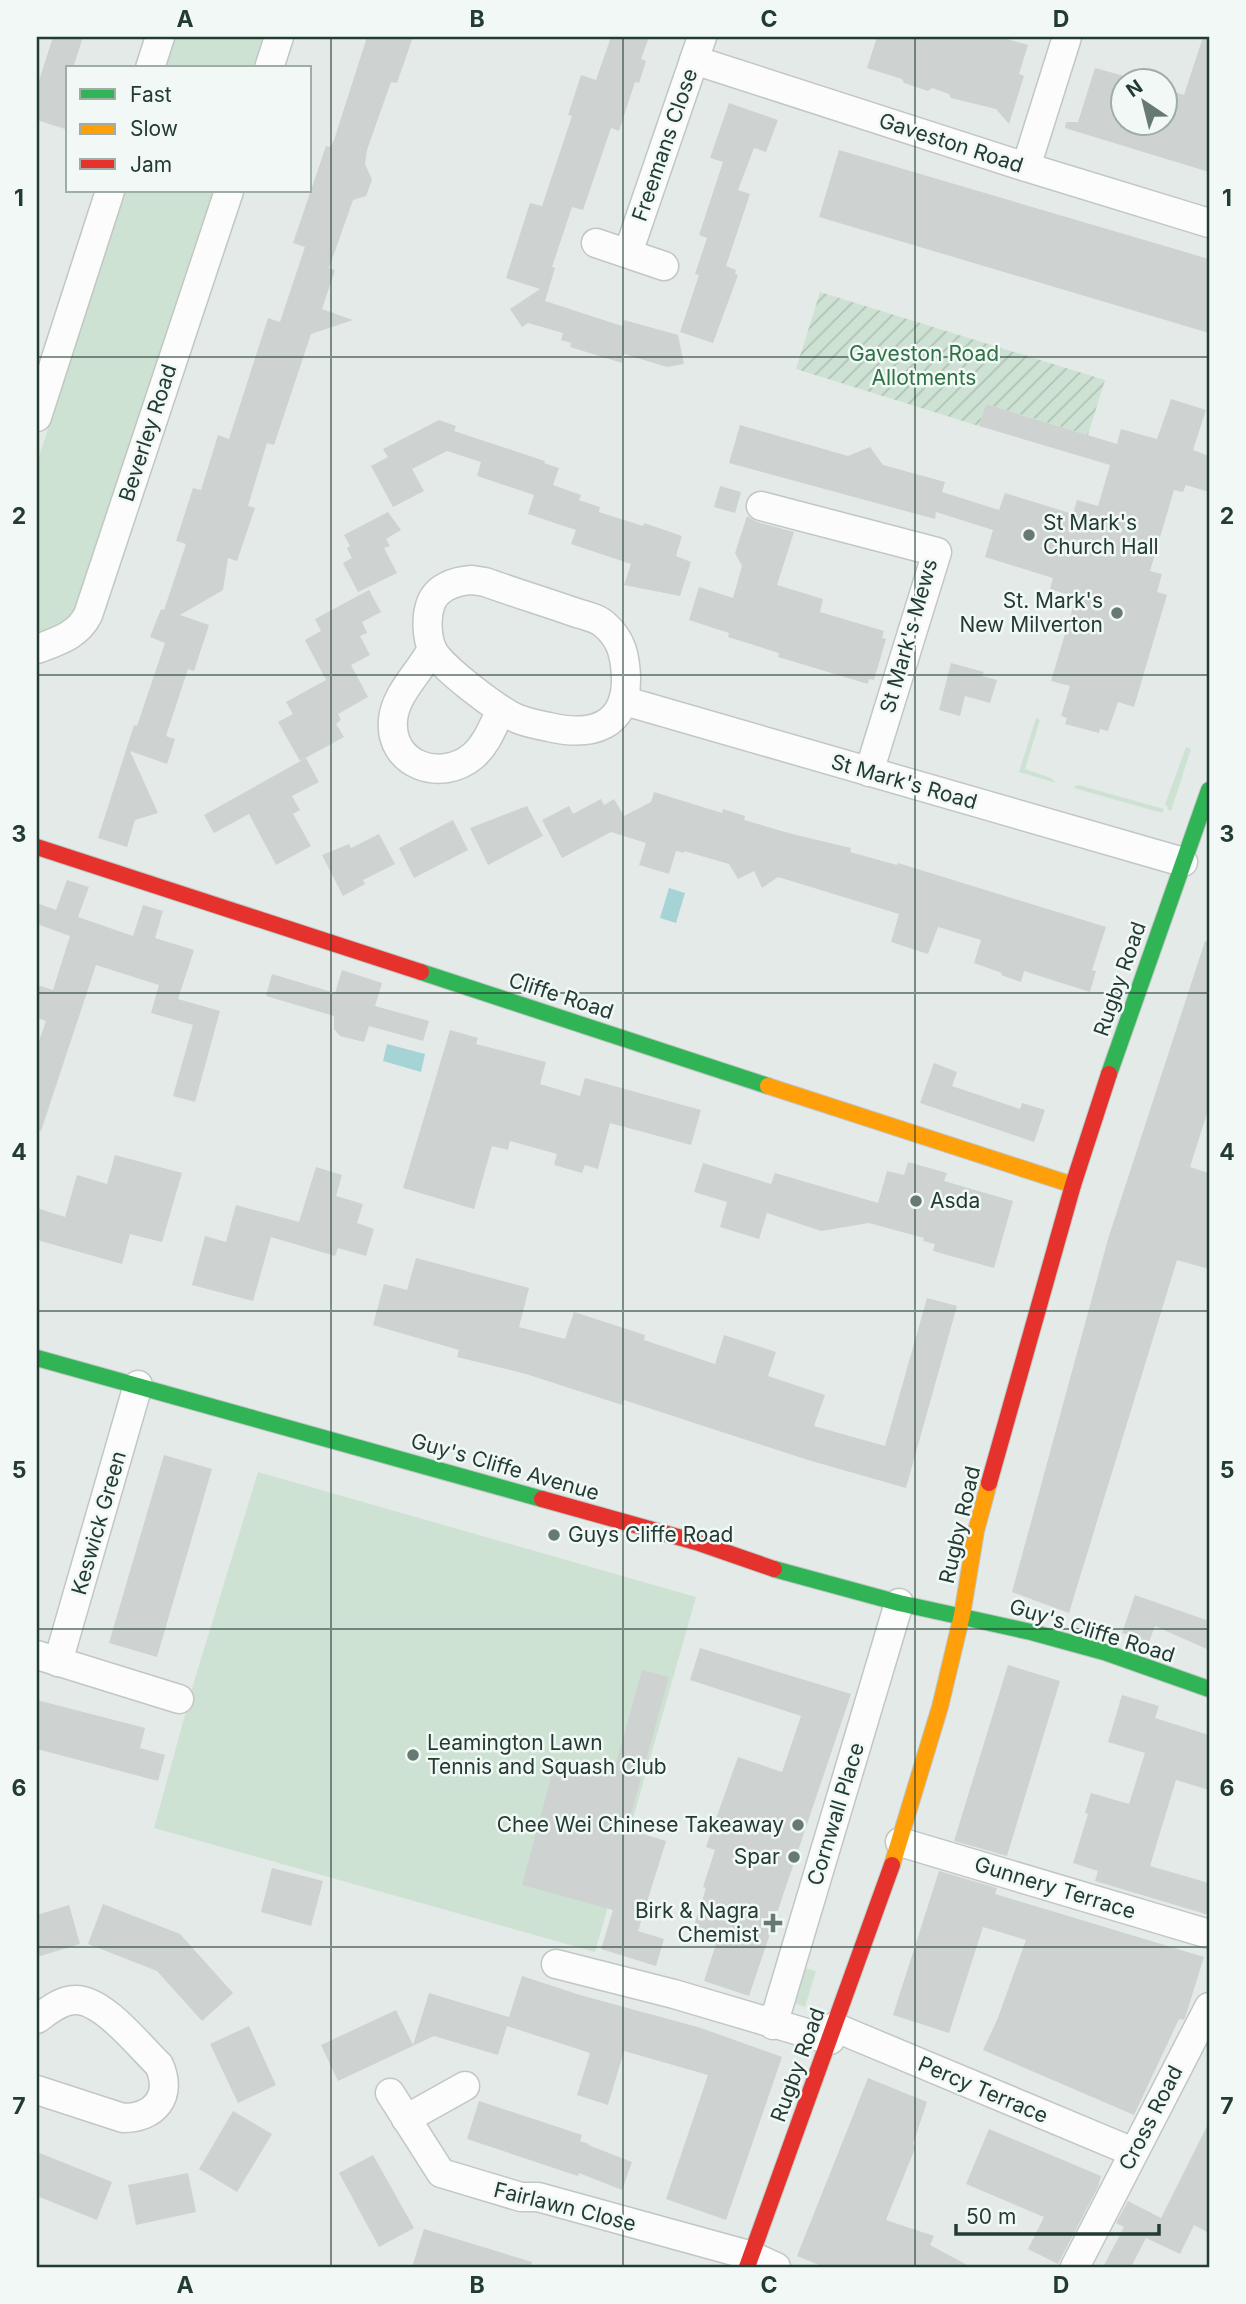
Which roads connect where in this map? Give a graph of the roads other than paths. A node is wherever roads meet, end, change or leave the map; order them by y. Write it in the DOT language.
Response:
graph roads {
  1 [pos="160,37"];
  2 [pos="279,37"];
  3 [pos="1067,37"];
  4 [pos="698,48"];
  5 [pos="151,66"];
  6 [pos="270,66"];
  7 [pos="1026,167"];
  8 [pos="110,192"];
  9 [pos="229,192"];
  10 [pos="1209,223"];
  11 [pos="596,243"];
  12 [pos="628,253"];
  13 [pos="664,266"];
  14 [pos="37,417"];
  15 [pos="761,506"];
  16 [pos="37,649"];
  17 [pos="432,649"];
  18 [pos="625,701"];
  19 [pos="500,710"];
  20 [pos="869,772"];
  21 [pos="1209,790"];
  22 [pos="37,848"];
  23 [pos="1183,862"];
  24 [pos="1073,1185"];
  25 [pos="37,1358"];
  26 [pos="138,1385"];
  27 [pos="899,1603"];
  28 [pos="962,1615"];
  29 [pos="48,1658"];
  30 [pos="1209,1689"];
  31 [pos="179,1699"];
  32 [pos="900,1842"];
  33 [pos="1209,1934"];
  34 [pos="556,1964"];
  35 [pos="1209,2007"];
  36 [pos="37,2019"];
  37 [pos="774,2025"];
  38 [pos="832,2034"];
  39 [pos="465,2085"];
  40 [pos="37,2090"];
  41 [pos="390,2093"];
  42 [pos="406,2119"];
  43 [pos="1133,2152"];
  44 [pos="758,2264"];
  45 [pos="1075,2267"];
  1 -- 5 [label="street"];
  2 -- 6 [label="street"];
  3 -- 7 [label="street"];
  4 -- 7 [label="street, Gaveston Road"];
  4 -- 12 [label="street, Freemans Close"];
  7 -- 10 [label="street, Gaveston Road"];
  8 -- 14 [label="street"];
  9 -- 16 [label="street, Beverley Road"];
  11 -- 12 [label="street"];
  12 -- 13 [label="street"];
  15 -- 20 [label="street, St Mark's Mews"];
  17 -- 18 [label="street"];
  17 -- 19 [label="street"];
  17 -- 19 [label="street"];
  18 -- 19 [label="street"];
  18 -- 20 [label="street, St Mark's Road"];
  20 -- 23 [label="street, St Mark's Road"];
  21 -- 23 [label="street, Rugby Road"];
  22 -- 24 [label="street, Cliffe Road"];
  23 -- 24 [label="street, Rugby Road"];
  24 -- 28 [label="street, Rugby Road"];
  25 -- 26 [label="street, Guy's Cliffe Avenue"];
  26 -- 27 [label="street, Guy's Cliffe Avenue"];
  26 -- 29 [label="street, Keswick Green"];
  27 -- 28 [label="street, Guy's Cliffe Avenue"];
  27 -- 37 [label="street, Cornwall Place"];
  28 -- 30 [label="street, Guy's Cliffe Road"];
  28 -- 32 [label="street, Rugby Road"];
  29 -- 31 [label="street, Keswick Green"];
  32 -- 33 [label="street, Gunnery Terrace"];
  32 -- 38 [label="street, Rugby Road"];
  34 -- 37 [label="street"];
  35 -- 43 [label="street, Cross Road"];
  36 -- 40 [label="street"];
  37 -- 38 [label="street"];
  38 -- 43 [label="street, Percy Terrace"];
  38 -- 44 [label="street, Rugby Road"];
  39 -- 42 [label="street"];
  41 -- 42 [label="street, Fairlawn Close"];
  42 -- 44 [label="street, Fairlawn Close"];
  43 -- 45 [label="street, Cross Road"];
}
